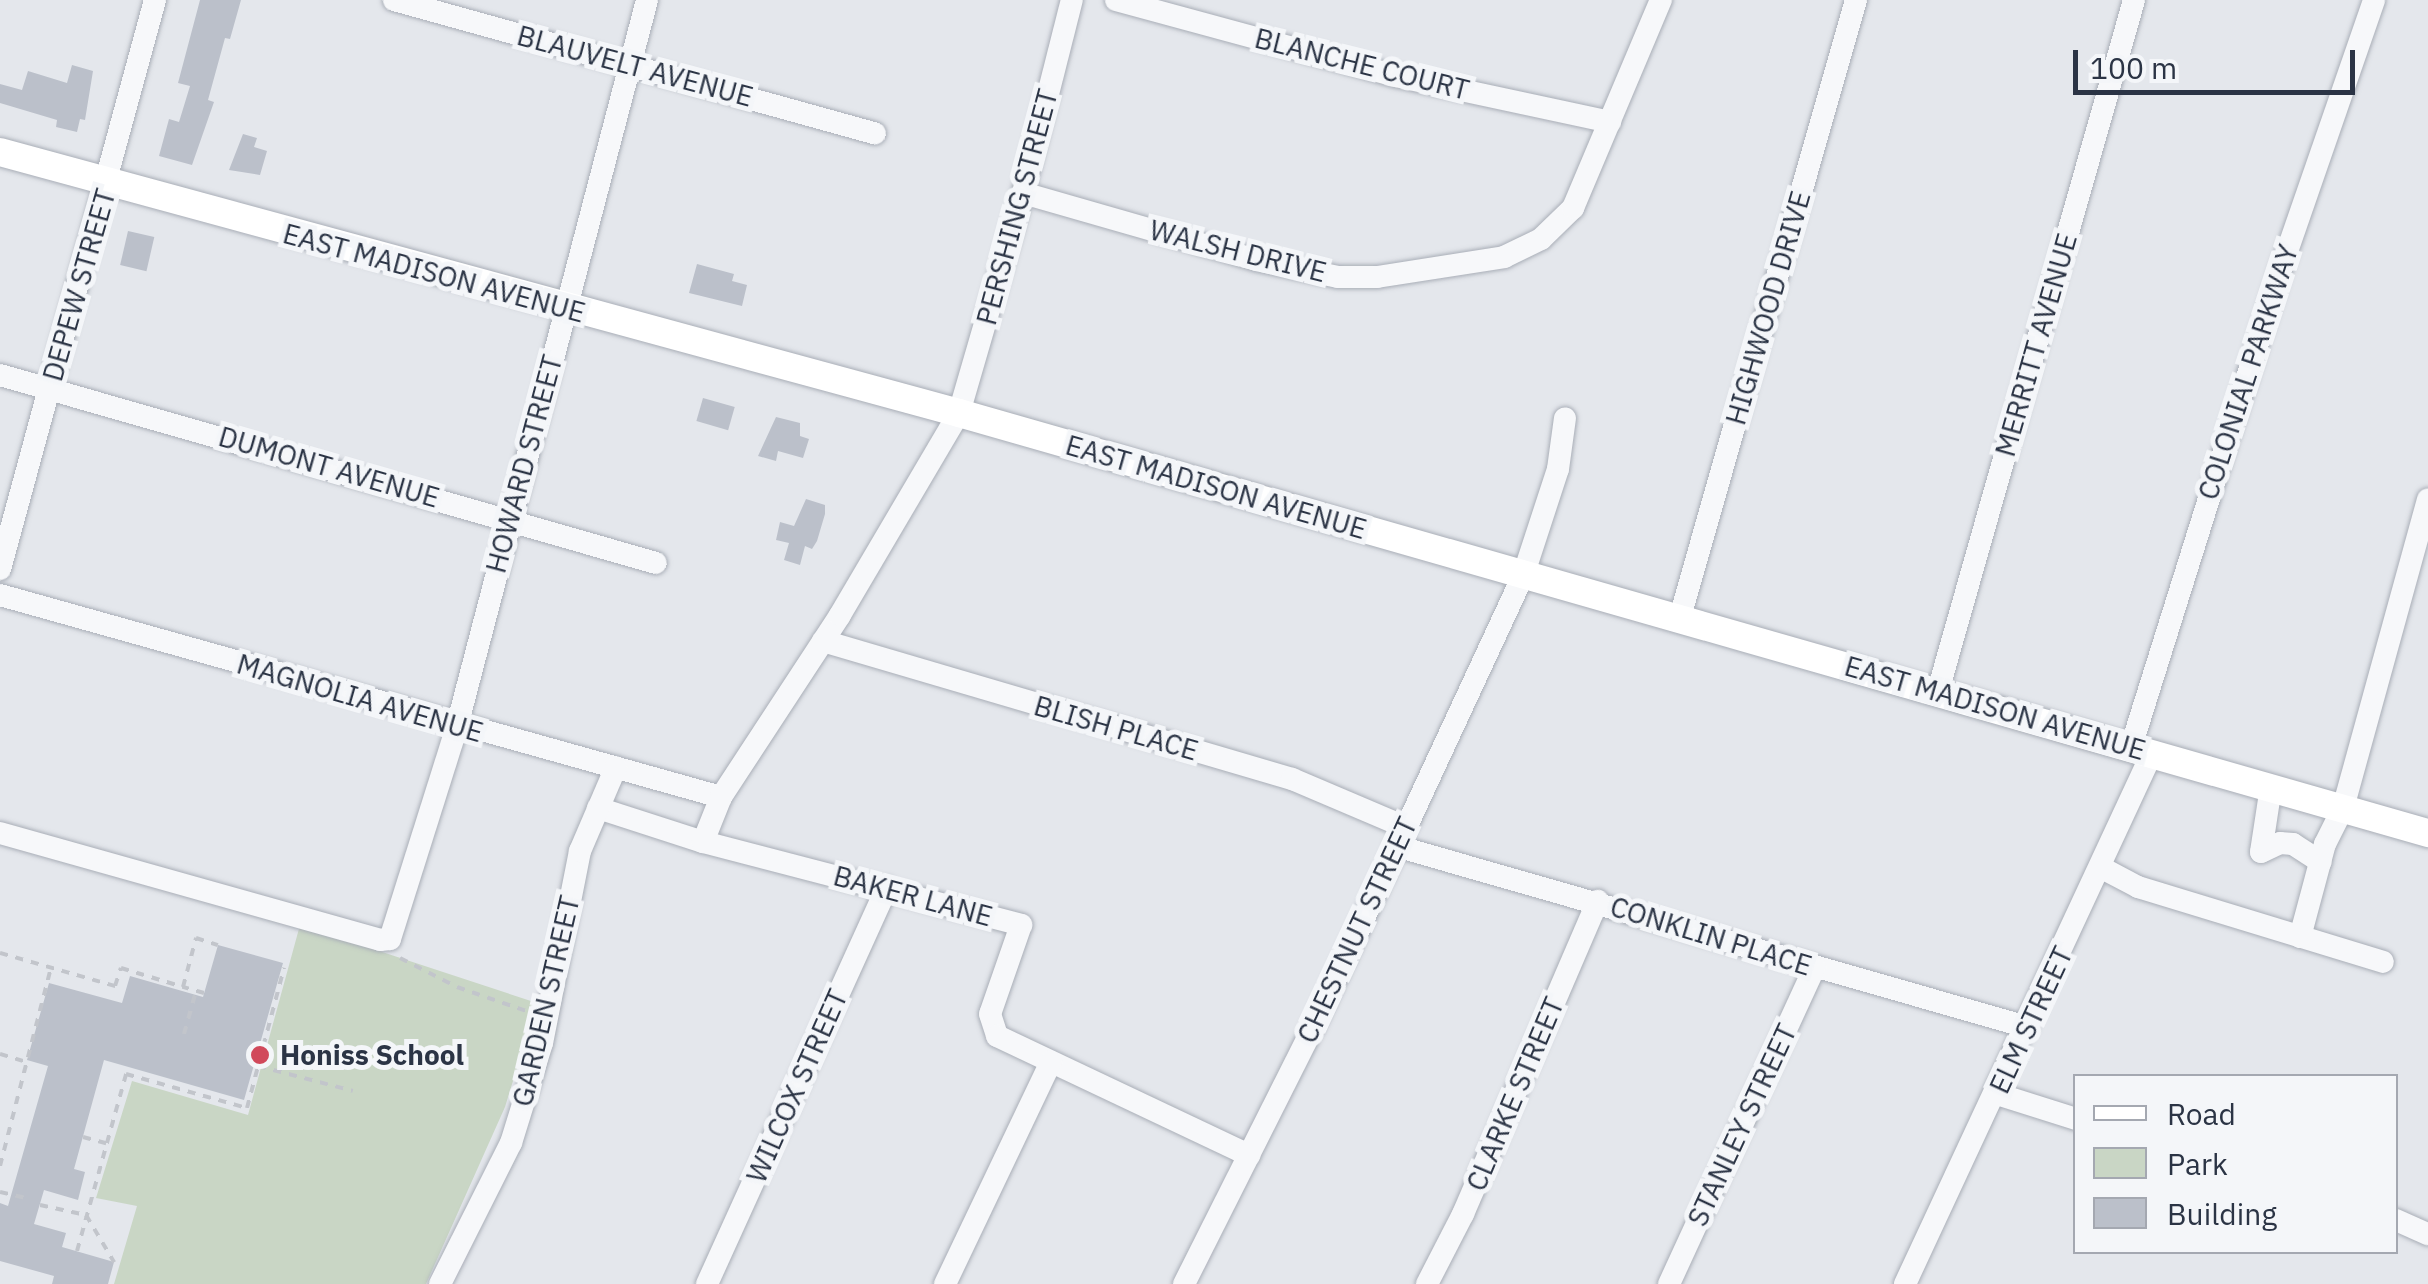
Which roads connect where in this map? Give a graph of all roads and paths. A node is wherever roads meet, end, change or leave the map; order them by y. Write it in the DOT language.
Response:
graph roads {
  1 [pos="156,0"];
  2 [pos="394,0"];
  3 [pos="647,0"];
  4 [pos="1072,0"];
  5 [pos="1116,0"];
  6 [pos="1661,0"];
  7 [pos="1856,0"];
  8 [pos="2134,0"];
  9 [pos="2374,0"];
  10 [pos="628,65"];
  11 [pos="1610,122"];
  12 [pos="875,133"];
  13 [pos="0,152"];
  14 [pos="108,182"];
  15 [pos="1023,193"];
  16 [pos="565,309"];
  17 [pos="0,375"];
  18 [pos="50,388"];
  19 [pos="959,413"];
  20 [pos="1565,418"];
  21 [pos="2428,500"];
  22 [pos="509,517"];
  23 [pos="656,563"];
  24 [pos="0,569"];
  25 [pos="1524,573"];
  26 [pos="0,595"];
  27 [pos="1680,617"];
  28 [pos="824,641"];
  29 [pos="1938,690"];
  30 [pos="457,726"];
  31 [pos="2142,750"];
  32 [pos="616,767"];
  33 [pos="2271,787"];
  34 [pos="721,797"];
  35 [pos="598,808"];
  36 [pos="2343,808"];
  37 [pos="0,833"];
  38 [pos="2428,833"];
  39 [pos="1400,836"];
  40 [pos="704,842"];
  41 [pos="2323,853"];
  42 [pos="2102,868"];
  43 [pos="888,888"];
  44 [pos="1598,902"];
  45 [pos="388,933"];
  46 [pos="2300,936"];
  47 [pos="218,945"];
  48 [pos="0,953"];
  49 [pos="2383,962"];
  50 [pos="1814,967"];
  51 [pos="51,968"];
  52 [pos="284,968"];
  53 [pos="182,988"];
  54 [pos="196,991"];
  55 [pos="204,994"];
  56 [pos="546,1017"];
  57 [pos="2026,1027"];
  58 [pos="184,1034"];
  59 [pos="0,1054"];
  60 [pos="27,1062"];
  61 [pos="1050,1062"];
  62 [pos="258,1066"];
  63 [pos="354,1091"];
  64 [pos="1996,1094"];
  65 [pos="2073,1117"];
  66 [pos="82,1136"];
  67 [pos="106,1143"];
  68 [pos="1249,1155"];
  69 [pos="0,1166"];
  70 [pos="0,1192"];
  71 [pos="30,1199"];
  72 [pos="40,1205"];
  73 [pos="86,1215"];
  74 [pos="2398,1221"];
  75 [pos="2428,1234"];
  76 [pos="76,1251"];
  77 [pos="114,1262"];
  78 [pos="440,1284"];
  79 [pos="708,1284"];
  80 [pos="945,1284"];
  81 [pos="1184,1284"];
  82 [pos="1427,1284"];
  83 [pos="1670,1284"];
  84 [pos="1905,1284"];
  1 -- 14 [label="street, DEPEW STREET"];
  2 -- 10 [label="street, BLAUVELT AVENUE"];
  3 -- 10 [label="street, HOWARD STREET"];
  4 -- 15 [label="street, PERSHING STREET"];
  5 -- 11 [label="street, BLANCHE COURT"];
  6 -- 11 [label="street, WALSH DRIVE"];
  7 -- 27 [label="street, HIGHWOOD DRIVE"];
  8 -- 29 [label="street, MERRITT AVENUE"];
  9 -- 31 [label="street, COLONIAL PARKWAY"];
  10 -- 12 [label="street, BLAUVELT AVENUE"];
  10 -- 16 [label="street, HOWARD STREET"];
  11 -- 15 [label="street, WALSH DRIVE"];
  13 -- 14 [label="main road, EAST MADISON AVENUE"];
  14 -- 16 [label="main road, EAST MADISON AVENUE"];
  14 -- 18 [label="street, DEPEW STREET"];
  15 -- 19 [label="street, PERSHING STREET"];
  16 -- 19 [label="main road, EAST MADISON AVENUE"];
  16 -- 22 [label="street, HOWARD STREET"];
  17 -- 18 [label="street, DUMONT AVENUE"];
  18 -- 22 [label="street, DUMONT AVENUE"];
  18 -- 24 [label="street, DEPEW STREET"];
  19 -- 25 [label="main road, EAST MADISON AVENUE"];
  19 -- 28 [label="street"];
  20 -- 25 [label="street, CHESTNUT STREET"];
  21 -- 36 [label="street"];
  22 -- 23 [label="street, DUMONT AVENUE"];
  22 -- 30 [label="street, HOWARD STREET"];
  25 -- 27 [label="main road, EAST MADISON AVENUE"];
  25 -- 39 [label="street, CHESTNUT STREET"];
  26 -- 30 [label="street, MAGNOLIA AVENUE"];
  27 -- 29 [label="main road, EAST MADISON AVENUE"];
  28 -- 34 [label="street"];
  28 -- 39 [label="street, BLISH PLACE"];
  29 -- 31 [label="main road, EAST MADISON AVENUE"];
  30 -- 32 [label="street, MAGNOLIA AVENUE"];
  30 -- 45 [label="street, HOWARD STREET"];
  31 -- 33 [label="main road, EAST MADISON AVENUE"];
  31 -- 42 [label="street, ELM STREET"];
  32 -- 34 [label="street, MAGNOLIA AVENUE"];
  32 -- 35 [label="street, GARDEN STREET"];
  33 -- 36 [label="main road, EAST MADISON AVENUE"];
  33 -- 41 [label="street"];
  34 -- 40 [label="street"];
  35 -- 40 [label="street, BAKER LANE"];
  35 -- 56 [label="street, GARDEN STREET"];
  36 -- 38 [label="main road, EAST MADISON AVENUE"];
  36 -- 41 [label="street"];
  37 -- 45 [label="street"];
  39 -- 44 [label="street, CONKLIN PLACE"];
  39 -- 68 [label="street, CHESTNUT STREET"];
  40 -- 43 [label="street, BAKER LANE"];
  41 -- 46 [label="street"];
  42 -- 46 [label="street"];
  42 -- 57 [label="street, ELM STREET"];
  43 -- 61 [label="street, BAKER LANE"];
  43 -- 79 [label="street, WILCOX STREET"];
  44 -- 50 [label="street, CONKLIN PLACE"];
  44 -- 82 [label="street, CLARKE STREET"];
  45 -- 56 [label="path"];
  46 -- 49 [label="street"];
  47 -- 53 [label="path"];
  48 -- 51 [label="path"];
  50 -- 57 [label="street, CONKLIN PLACE"];
  50 -- 83 [label="street, STANLEY STREET"];
  51 -- 53 [label="path"];
  51 -- 60 [label="path"];
  52 -- 62 [label="path"];
  53 -- 54 [label="path"];
  54 -- 55 [label="path"];
  54 -- 58 [label="path"];
  56 -- 78 [label="street, GARDEN STREET"];
  57 -- 64 [label="street, ELM STREET"];
  59 -- 60 [label="path"];
  60 -- 69 [label="path"];
  61 -- 68 [label="street, BAKER LANE"];
  61 -- 80 [label="street"];
  62 -- 63 [label="path"];
  62 -- 67 [label="path"];
  64 -- 65 [label="street"];
  64 -- 84 [label="street, ELM STREET"];
  66 -- 67 [label="path"];
  67 -- 73 [label="path"];
  68 -- 81 [label="street, CHESTNUT STREET"];
  70 -- 71 [label="path"];
  72 -- 73 [label="path"];
  73 -- 76 [label="path"];
  73 -- 77 [label="path"];
  74 -- 75 [label="street"];
}
